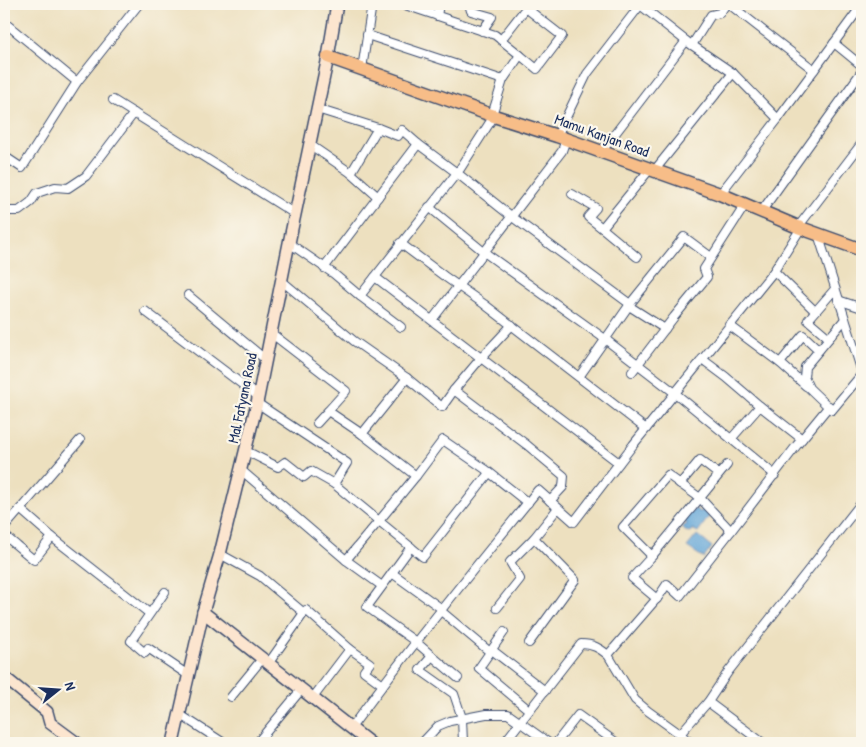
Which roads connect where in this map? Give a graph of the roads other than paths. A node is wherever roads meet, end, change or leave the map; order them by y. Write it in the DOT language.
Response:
graph roads {
  1 [pos="140,4"];
  2 [pos="337,4"];
  3 [pos="372,4"];
  4 [pos="402,4"];
  5 [pos="439,4"];
  6 [pos="469,4"];
  7 [pos="640,4"];
  8 [pos="728,4"];
  9 [pos="851,4"];
  10 [pos="861,9"];
  11 [pos="437,16"];
  12 [pos="4,22"];
  13 [pos="482,30"];
  14 [pos="367,35"];
  15 [pos="501,40"];
  16 [pos="689,43"];
  17 [pos="834,43"];
  18 [pos="520,55"];
  19 [pos="328,57"];
  20 [pos="862,66"];
  21 [pos="362,69"];
  22 [pos="814,70"];
  23 [pos="862,72"];
  24 [pos="733,73"];
  25 [pos="503,80"];
  26 [pos="76,82"];
  27 [pos="113,100"];
  28 [pos="317,109"];
  29 [pos="134,113"];
  30 [pos="493,116"];
  31 [pos="778,119"];
  32 [pos="378,128"];
  33 [pos="562,137"];
  34 [pos="862,143"];
  35 [pos="309,144"];
  36 [pos="418,144"];
  37 [pos="601,152"];
  38 [pos="859,154"];
  39 [pos="4,156"];
  40 [pos="652,170"];
  41 [pos="457,172"];
  42 [pos="352,173"];
  43 [pos="572,194"];
  44 [pos="720,194"];
  45 [pos="378,197"];
  46 [pos="745,205"];
  47 [pos="429,207"];
  48 [pos="761,212"];
  49 [pos="294,214"];
  50 [pos="4,216"];
  51 [pos="511,216"];
  52 [pos="602,228"];
  53 [pos="800,228"];
  54 [pos="818,234"];
  55 [pos="289,242"];
  56 [pos="400,243"];
  57 [pos="862,250"];
  58 [pos="484,252"];
  59 [pos="636,257"];
  60 [pos="712,257"];
  61 [pos="324,268"];
  62 [pos="774,271"];
  63 [pos="375,276"];
  64 [pos="282,281"];
  65 [pos="458,285"];
  66 [pos="835,289"];
  67 [pos="188,295"];
  68 [pos="360,296"];
  69 [pos="838,300"];
  70 [pos="630,305"];
  71 [pos="862,308"];
  72 [pos="145,311"];
  73 [pos="815,311"];
  74 [pos="845,319"];
  75 [pos="432,320"];
  76 [pos="512,325"];
  77 [pos="729,325"];
  78 [pos="401,328"];
  79 [pos="665,329"];
  80 [pos="271,333"];
  81 [pos="829,338"];
  82 [pos="606,339"];
  83 [pos="819,350"];
  84 [pos="480,358"];
  85 [pos="702,359"];
  86 [pos="266,360"];
  87 [pos="780,363"];
  88 [pos="637,364"];
  89 [pos="862,370"];
  90 [pos="632,372"];
  91 [pos="579,376"];
  92 [pos="407,378"];
  93 [pos="809,388"];
  94 [pos="454,390"];
  95 [pos="675,393"];
  96 [pos="258,400"];
  97 [pos="760,406"];
  98 [pos="829,406"];
  99 [pos="328,411"];
  100 [pos="317,423"];
  101 [pos="646,429"];
  102 [pos="362,434"];
  103 [pos="731,439"];
  104 [pos="802,439"];
  105 [pos="80,440"];
  106 [pos="246,451"];
  107 [pos="619,463"];
  108 [pos="726,465"];
  109 [pos="241,470"];
  110 [pos="489,473"];
  111 [pos="718,474"];
  112 [pos="775,475"];
  113 [pos="416,476"];
  114 [pos="334,484"];
  115 [pos="680,484"];
  116 [pos="700,498"];
  117 [pos="550,501"];
  118 [pos="528,502"];
  119 [pos="862,502"];
  120 [pos="558,508"];
  121 [pos="20,509"];
  122 [pos="379,521"];
  123 [pos="4,528"];
  124 [pos="731,531"];
  125 [pos="4,535"];
  126 [pos="52,537"];
  127 [pos="534,538"];
  128 [pos="411,547"];
  129 [pos="220,554"];
  130 [pos="652,556"];
  131 [pos="346,560"];
  132 [pos="392,573"];
  133 [pos="382,586"];
  134 [pos="165,592"];
  135 [pos="657,599"];
  136 [pos="497,608"];
  137 [pos="442,610"];
  138 [pos="203,612"];
  139 [pos="304,613"];
  140 [pos="149,614"];
  141 [pos="504,632"];
  142 [pos="416,642"];
  143 [pos="529,643"];
  144 [pos="350,649"];
  145 [pos="491,651"];
  146 [pos="432,656"];
  147 [pos="608,656"];
  148 [pos="265,662"];
  149 [pos="188,675"];
  150 [pos="4,677"];
  151 [pos="458,678"];
  152 [pos="383,685"];
  153 [pos="301,690"];
  154 [pos="545,691"];
  155 [pos="231,698"];
  156 [pos="312,699"];
  157 [pos="708,702"];
  158 [pos="529,710"];
  159 [pos="179,714"];
  160 [pos="462,718"];
  161 [pos="520,722"];
  162 [pos="351,728"];
  163 [pos="680,734"];
  164 [pos="77,743"];
  165 [pos="173,743"];
  166 [pos="224,743"];
  167 [pos="258,743"];
  168 [pos="370,743"];
  169 [pos="422,743"];
  170 [pos="463,743"];
  171 [pos="504,743"];
  172 [pos="549,743"];
  173 [pos="556,743"];
  174 [pos="617,743"];
  175 [pos="691,743"];
  176 [pos="763,743"];
  1 -- 26 [label="street"];
  2 -- 19 [label="main road, Mal Fatyana Road"];
  3 -- 14 [label="street"];
  4 -- 11 [label="street"];
  5 -- 11 [label="street"];
  6 -- 13 [label="street"];
  7 -- 16 [label="street"];
  7 -- 33 [label="street"];
  8 -- 16 [label="street"];
  8 -- 22 [label="street"];
  9 -- 10 [label="street"];
  10 -- 17 [label="street"];
  11 -- 13 [label="street"];
  12 -- 26 [label="street"];
  13 -- 15 [label="street"];
  14 -- 21 [label="street"];
  14 -- 25 [label="street"];
  15 -- 18 [label="street"];
  15 -- 18 [label="street"];
  16 -- 24 [label="street"];
  16 -- 37 [label="street"];
  17 -- 20 [label="street"];
  17 -- 22 [label="street"];
  18 -- 25 [label="street"];
  19 -- 21 [label="main road, Mamu Kanjan Road"];
  19 -- 28 [label="main road, Mal Fatyana Road"];
  21 -- 30 [label="main road, Mamu Kanjan Road"];
  22 -- 31 [label="street"];
  23 -- 48 [label="street"];
  24 -- 31 [label="street"];
  24 -- 40 [label="street"];
  25 -- 30 [label="street"];
  26 -- 39 [label="street"];
  27 -- 29 [label="street"];
  28 -- 32 [label="street"];
  28 -- 35 [label="main road, Mal Fatyana Road"];
  29 -- 49 [label="street"];
  29 -- 50 [label="street"];
  30 -- 33 [label="main road, Mamu Kanjan Road"];
  30 -- 41 [label="street"];
  31 -- 44 [label="street"];
  32 -- 36 [label="street"];
  32 -- 42 [label="street"];
  33 -- 37 [label="main road, Mamu Kanjan Road"];
  33 -- 51 [label="street"];
  34 -- 38 [label="street"];
  35 -- 42 [label="street"];
  35 -- 49 [label="main road, Mal Fatyana Road"];
  36 -- 41 [label="street"];
  36 -- 45 [label="street"];
  37 -- 40 [label="main road, Mamu Kanjan Road"];
  38 -- 53 [label="street"];
  40 -- 44 [label="main road, Mamu Kanjan Road"];
  40 -- 52 [label="street"];
  41 -- 47 [label="street"];
  41 -- 51 [label="street"];
  42 -- 45 [label="street"];
  43 -- 52 [label="street"];
  44 -- 46 [label="main road, Mamu Kanjan Road"];
  45 -- 61 [label="street"];
  46 -- 48 [label="main road, Mamu Kanjan Road"];
  46 -- 60 [label="street"];
  47 -- 56 [label="street"];
  47 -- 58 [label="street"];
  48 -- 53 [label="main road, Mamu Kanjan Road"];
  49 -- 55 [label="main road, Mal Fatyana Road"];
  51 -- 58 [label="street"];
  51 -- 70 [label="street"];
  52 -- 59 [label="street"];
  53 -- 54 [label="main road, Mamu Kanjan Road"];
  53 -- 62 [label="street"];
  54 -- 57 [label="main road, Mamu Kanjan Road"];
  54 -- 66 [label="street"];
  55 -- 61 [label="street"];
  55 -- 64 [label="main road, Mal Fatyana Road"];
  56 -- 63 [label="street"];
  56 -- 65 [label="street"];
  58 -- 65 [label="street"];
  58 -- 82 [label="street"];
  60 -- 70 [label="street"];
  60 -- 79 [label="street"];
  61 -- 68 [label="street"];
  62 -- 73 [label="street"];
  62 -- 77 [label="street"];
  63 -- 68 [label="street"];
  63 -- 75 [label="street"];
  64 -- 80 [label="main road, Mal Fatyana Road"];
  64 -- 92 [label="street"];
  65 -- 75 [label="street"];
  65 -- 76 [label="street"];
  66 -- 69 [label="street"];
  66 -- 73 [label="street"];
  67 -- 86 [label="street"];
  68 -- 78 [label="street"];
  69 -- 71 [label="street"];
  69 -- 74 [label="street"];
  70 -- 79 [label="street"];
  70 -- 82 [label="street"];
  72 -- 96 [label="street"];
  73 -- 81 [label="street"];
  74 -- 81 [label="street"];
  74 -- 89 [label="street"];
  75 -- 84 [label="street"];
  76 -- 84 [label="street"];
  76 -- 91 [label="street"];
  77 -- 85 [label="street"];
  77 -- 87 [label="street"];
  79 -- 88 [label="street"];
  80 -- 86 [label="main road, Mal Fatyana Road"];
  80 -- 99 [label="street"];
  81 -- 83 [label="street"];
  82 -- 88 [label="street"];
  82 -- 91 [label="street"];
  83 -- 87 [label="street"];
  83 -- 93 [label="street"];
  84 -- 94 [label="street"];
  84 -- 107 [label="street"];
  85 -- 95 [label="street"];
  85 -- 97 [label="street"];
  86 -- 96 [label="main road, Mal Fatyana Road"];
  87 -- 93 [label="street"];
  88 -- 90 [label="street"];
  88 -- 95 [label="street"];
  89 -- 98 [label="street"];
  91 -- 101 [label="street"];
  92 -- 94 [label="street"];
  92 -- 102 [label="street"];
  93 -- 98 [label="street"];
  94 -- 117 [label="street"];
  95 -- 101 [label="street"];
  95 -- 103 [label="street"];
  96 -- 106 [label="main road, Mal Fatyana Road"];
  96 -- 114 [label="street"];
  97 -- 103 [label="street"];
  97 -- 104 [label="street"];
  98 -- 104 [label="street"];
  99 -- 100 [label="street"];
  99 -- 102 [label="street"];
  101 -- 107 [label="street"];
  102 -- 113 [label="street"];
  103 -- 112 [label="street"];
  104 -- 112 [label="street"];
  105 -- 121 [label="street"];
  106 -- 109 [label="main road, Mal Fatyana Road"];
  106 -- 114 [label="street"];
  107 -- 120 [label="street"];
  108 -- 111 [label="street"];
  109 -- 129 [label="main road, Mal Fatyana Road"];
  109 -- 131 [label="street"];
  110 -- 113 [label="street"];
  110 -- 118 [label="street"];
  110 -- 128 [label="street"];
  111 -- 115 [label="street"];
  111 -- 116 [label="street"];
  112 -- 124 [label="street"];
  113 -- 122 [label="street"];
  114 -- 122 [label="street"];
  115 -- 116 [label="street"];
  115 -- 130 [label="street"];
  116 -- 124 [label="street"];
  116 -- 130 [label="street"];
  117 -- 118 [label="street"];
  117 -- 120 [label="street"];
  118 -- 137 [label="street"];
  119 -- 157 [label="street"];
  120 -- 127 [label="street"];
  121 -- 123 [label="street"];
  121 -- 126 [label="street"];
  122 -- 128 [label="street"];
  122 -- 131 [label="street"];
  124 -- 135 [label="street"];
  125 -- 126 [label="street"];
  126 -- 140 [label="street"];
  127 -- 136 [label="street"];
  127 -- 143 [label="street"];
  128 -- 132 [label="street"];
  129 -- 138 [label="main road, Mal Fatyana Road"];
  129 -- 139 [label="street"];
  130 -- 135 [label="street"];
  131 -- 133 [label="street"];
  132 -- 133 [label="street"];
  132 -- 137 [label="street"];
  133 -- 142 [label="street"];
  134 -- 140 [label="street"];
  135 -- 147 [label="street"];
  137 -- 142 [label="street"];
  137 -- 145 [label="street"];
  138 -- 148 [label="main road"];
  138 -- 149 [label="main road, Mal Fatyana Road"];
  139 -- 144 [label="street"];
  139 -- 148 [label="street"];
  140 -- 149 [label="street"];
  141 -- 145 [label="street"];
  142 -- 146 [label="street"];
  142 -- 152 [label="street"];
  144 -- 152 [label="street"];
  144 -- 156 [label="street"];
  145 -- 154 [label="street"];
  145 -- 158 [label="street"];
  146 -- 151 [label="street"];
  146 -- 160 [label="street"];
  147 -- 154 [label="street"];
  147 -- 163 [label="street"];
  148 -- 153 [label="main road"];
  148 -- 155 [label="street"];
  149 -- 159 [label="main road, Mal Fatyana Road"];
  150 -- 164 [label="main road"];
  152 -- 162 [label="street"];
  153 -- 156 [label="main road"];
  153 -- 167 [label="street"];
  154 -- 158 [label="street"];
  156 -- 162 [label="main road"];
  157 -- 163 [label="street"];
  157 -- 176 [label="street"];
  158 -- 161 [label="street"];
  159 -- 165 [label="main road, Mal Fatyana Road"];
  159 -- 166 [label="street"];
  160 -- 161 [label="street"];
  160 -- 169 [label="street"];
  160 -- 170 [label="street"];
  161 -- 171 [label="street"];
  161 -- 172 [label="street"];
  162 -- 168 [label="main road"];
  163 -- 175 [label="street"];
  173 -- 174 [label="street"];
}
